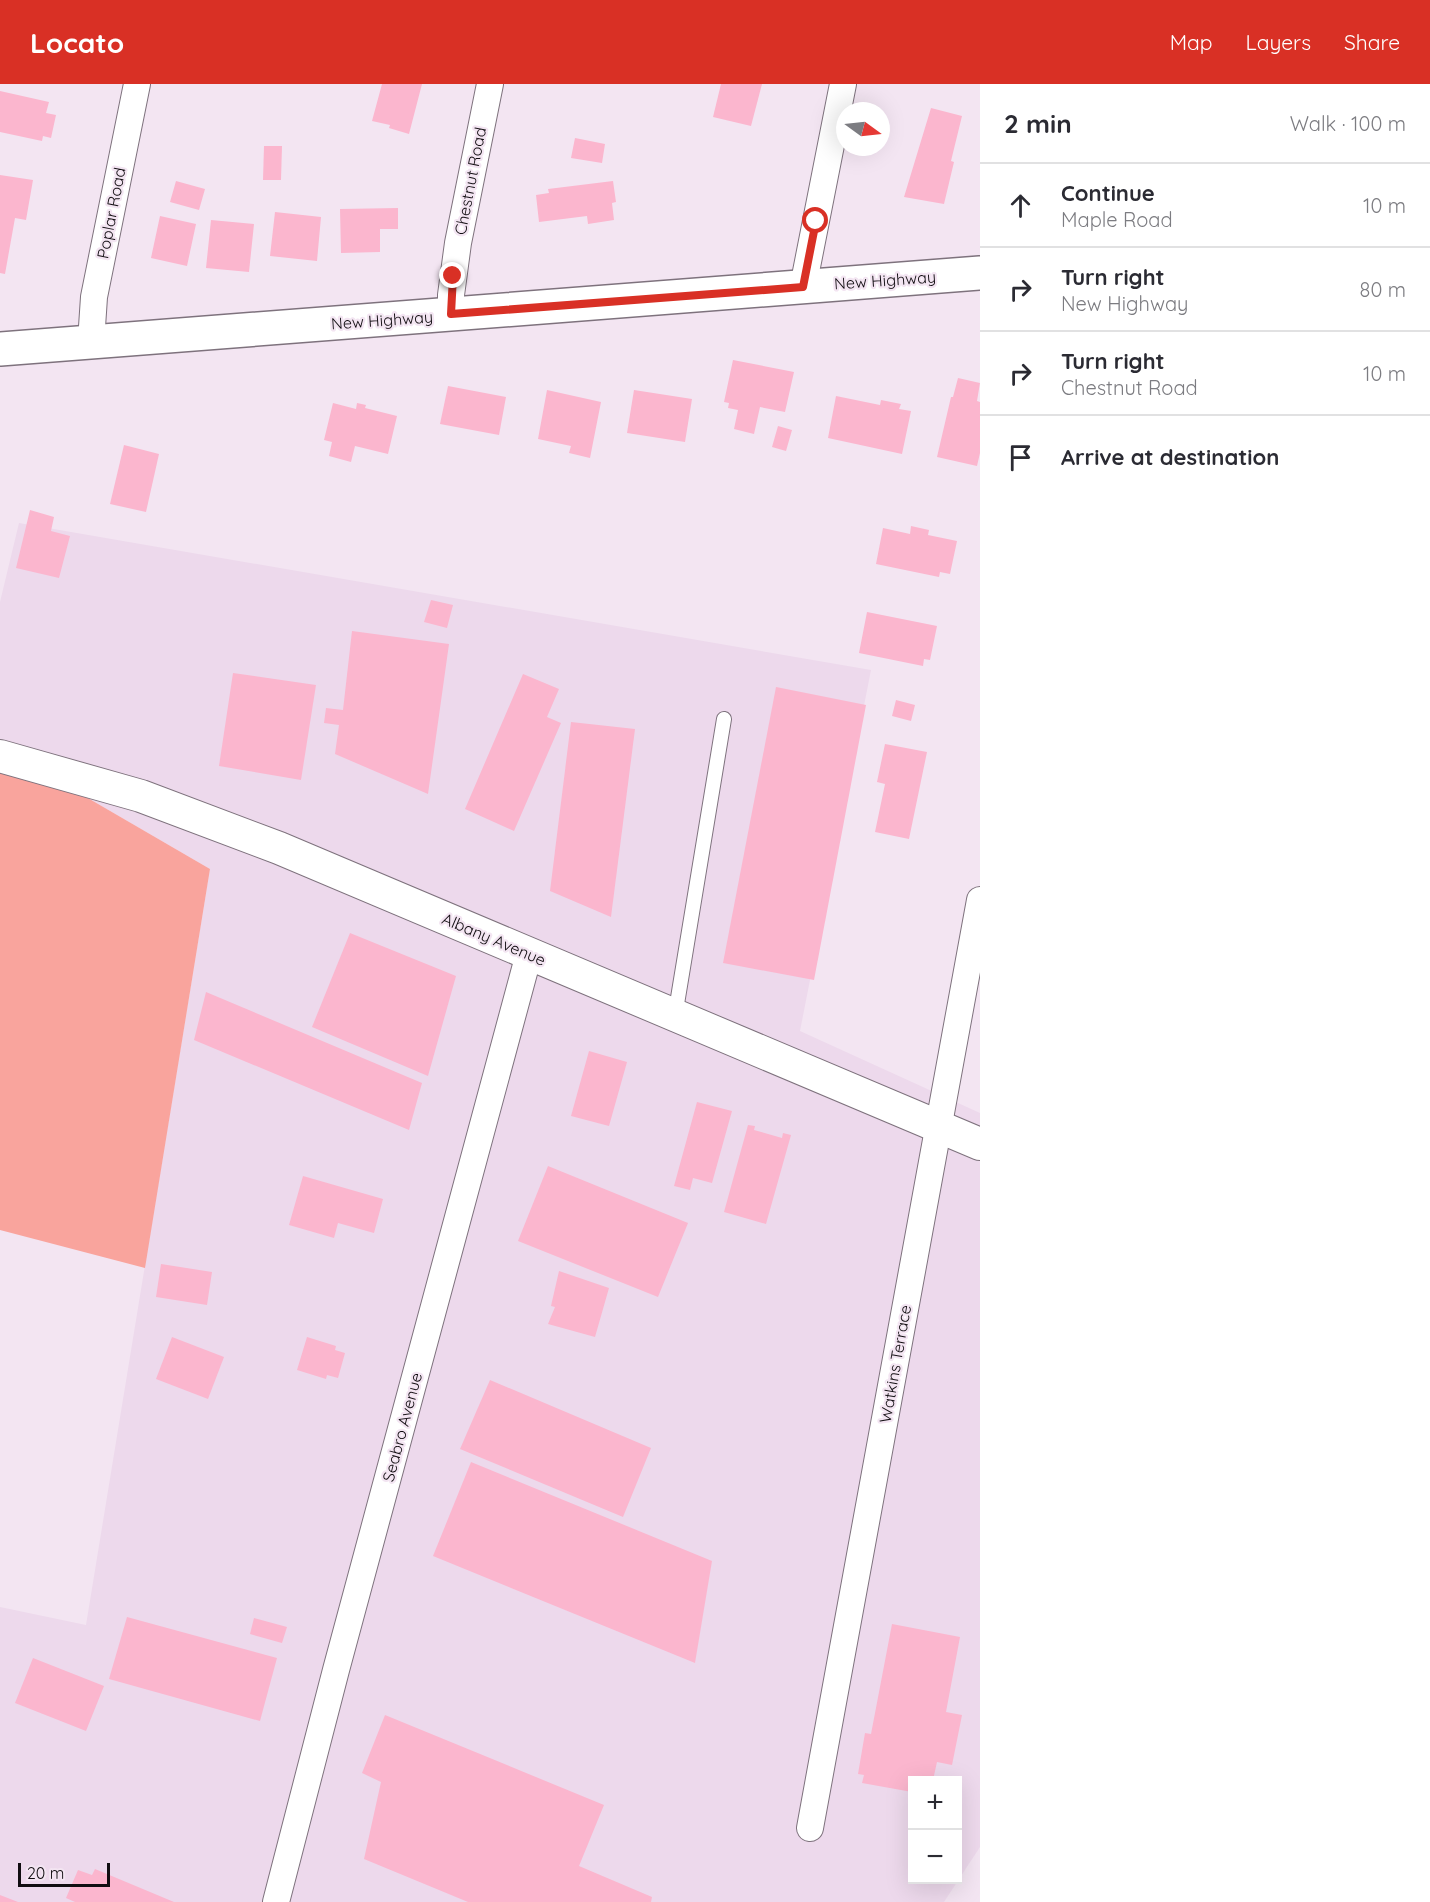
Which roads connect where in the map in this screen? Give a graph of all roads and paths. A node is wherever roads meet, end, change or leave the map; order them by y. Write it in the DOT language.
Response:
graph roads {
  1 [pos="136,84"];
  2 [pos="490,84"];
  3 [pos="843,84"];
  4 [pos="980,273"];
  5 [pos="803,287"];
  6 [pos="451,314"];
  7 [pos="91,342"];
  8 [pos="0,349"];
  9 [pos="724,719"];
  10 [pos="0,756"];
  11 [pos="980,900"];
  12 [pos="530,954"];
  13 [pos="675,1016"];
  14 [pos="938,1126"];
  15 [pos="980,1144"];
  16 [pos="810,1828"];
  17 [pos="276,1902"];
  1 -- 7 [label="street, Poplar Road"];
  2 -- 6 [label="street, Chestnut Road"];
  3 -- 5 [label="street"];
  4 -- 5 [label="main road, New Highway"];
  5 -- 6 [label="main road, New Highway"];
  6 -- 7 [label="main road, New Highway"];
  7 -- 8 [label="main road, New Highway"];
  9 -- 13 [label="lane"];
  10 -- 12 [label="street, Albany Avenue"];
  11 -- 14 [label="street, Watkins Terrace"];
  12 -- 13 [label="street, Albany Avenue"];
  12 -- 17 [label="street, Seabro Avenue"];
  13 -- 14 [label="street, Albany Avenue"];
  14 -- 15 [label="street, Albany Avenue"];
  14 -- 16 [label="street, Watkins Terrace"];
}
